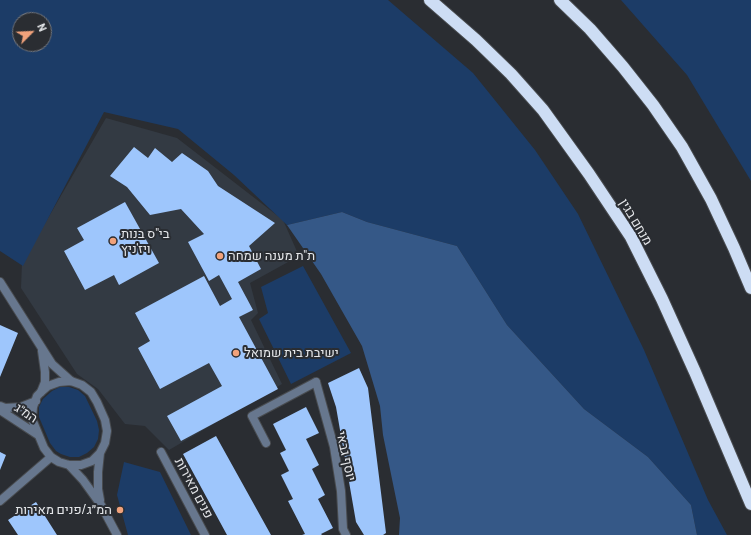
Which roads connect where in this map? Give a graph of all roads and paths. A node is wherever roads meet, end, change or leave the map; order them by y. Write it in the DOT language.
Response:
graph roads {
  1 [pos="430,0"];
  2 [pos="560,0"];
  3 [pos="0,282"];
  4 [pos="751,288"];
  5 [pos="41,346"];
  6 [pos="71,381"];
  7 [pos="41,392"];
  8 [pos="36,401"];
  9 [pos="0,406"];
  10 [pos="0,410"];
  11 [pos="38,435"];
  12 [pos="266,443"];
  13 [pos="160,452"];
  14 [pos="100,453"];
  15 [pos="51,457"];
  16 [pos="70,465"];
  17 [pos="0,502"];
  18 [pos="751,504"];
  19 [pos="101,505"];
  20 [pos="117,535"];
  21 [pos="205,535"];
  22 [pos="346,535"];
  1 -- 18 [label="highway, מנחם בגין"];
  2 -- 4 [label="highway"];
  3 -- 5 [label="street"];
  5 -- 6 [label="street"];
  5 -- 7 [label="street"];
  6 -- 7 [label="street"];
  6 -- 14 [label="street"];
  7 -- 8 [label="street"];
  8 -- 9 [label="street, המ\"ג"];
  8 -- 11 [label="street"];
  10 -- 11 [label="street, המ\"ג"];
  11 -- 15 [label="street"];
  12 -- 22 [label="street, יוסף גבאי"];
  13 -- 21 [label="street, פנים מאירות"];
  14 -- 16 [label="street"];
  14 -- 19 [label="street"];
  15 -- 16 [label="street"];
  15 -- 17 [label="street"];
  16 -- 19 [label="street"];
  19 -- 20 [label="street"];
}
